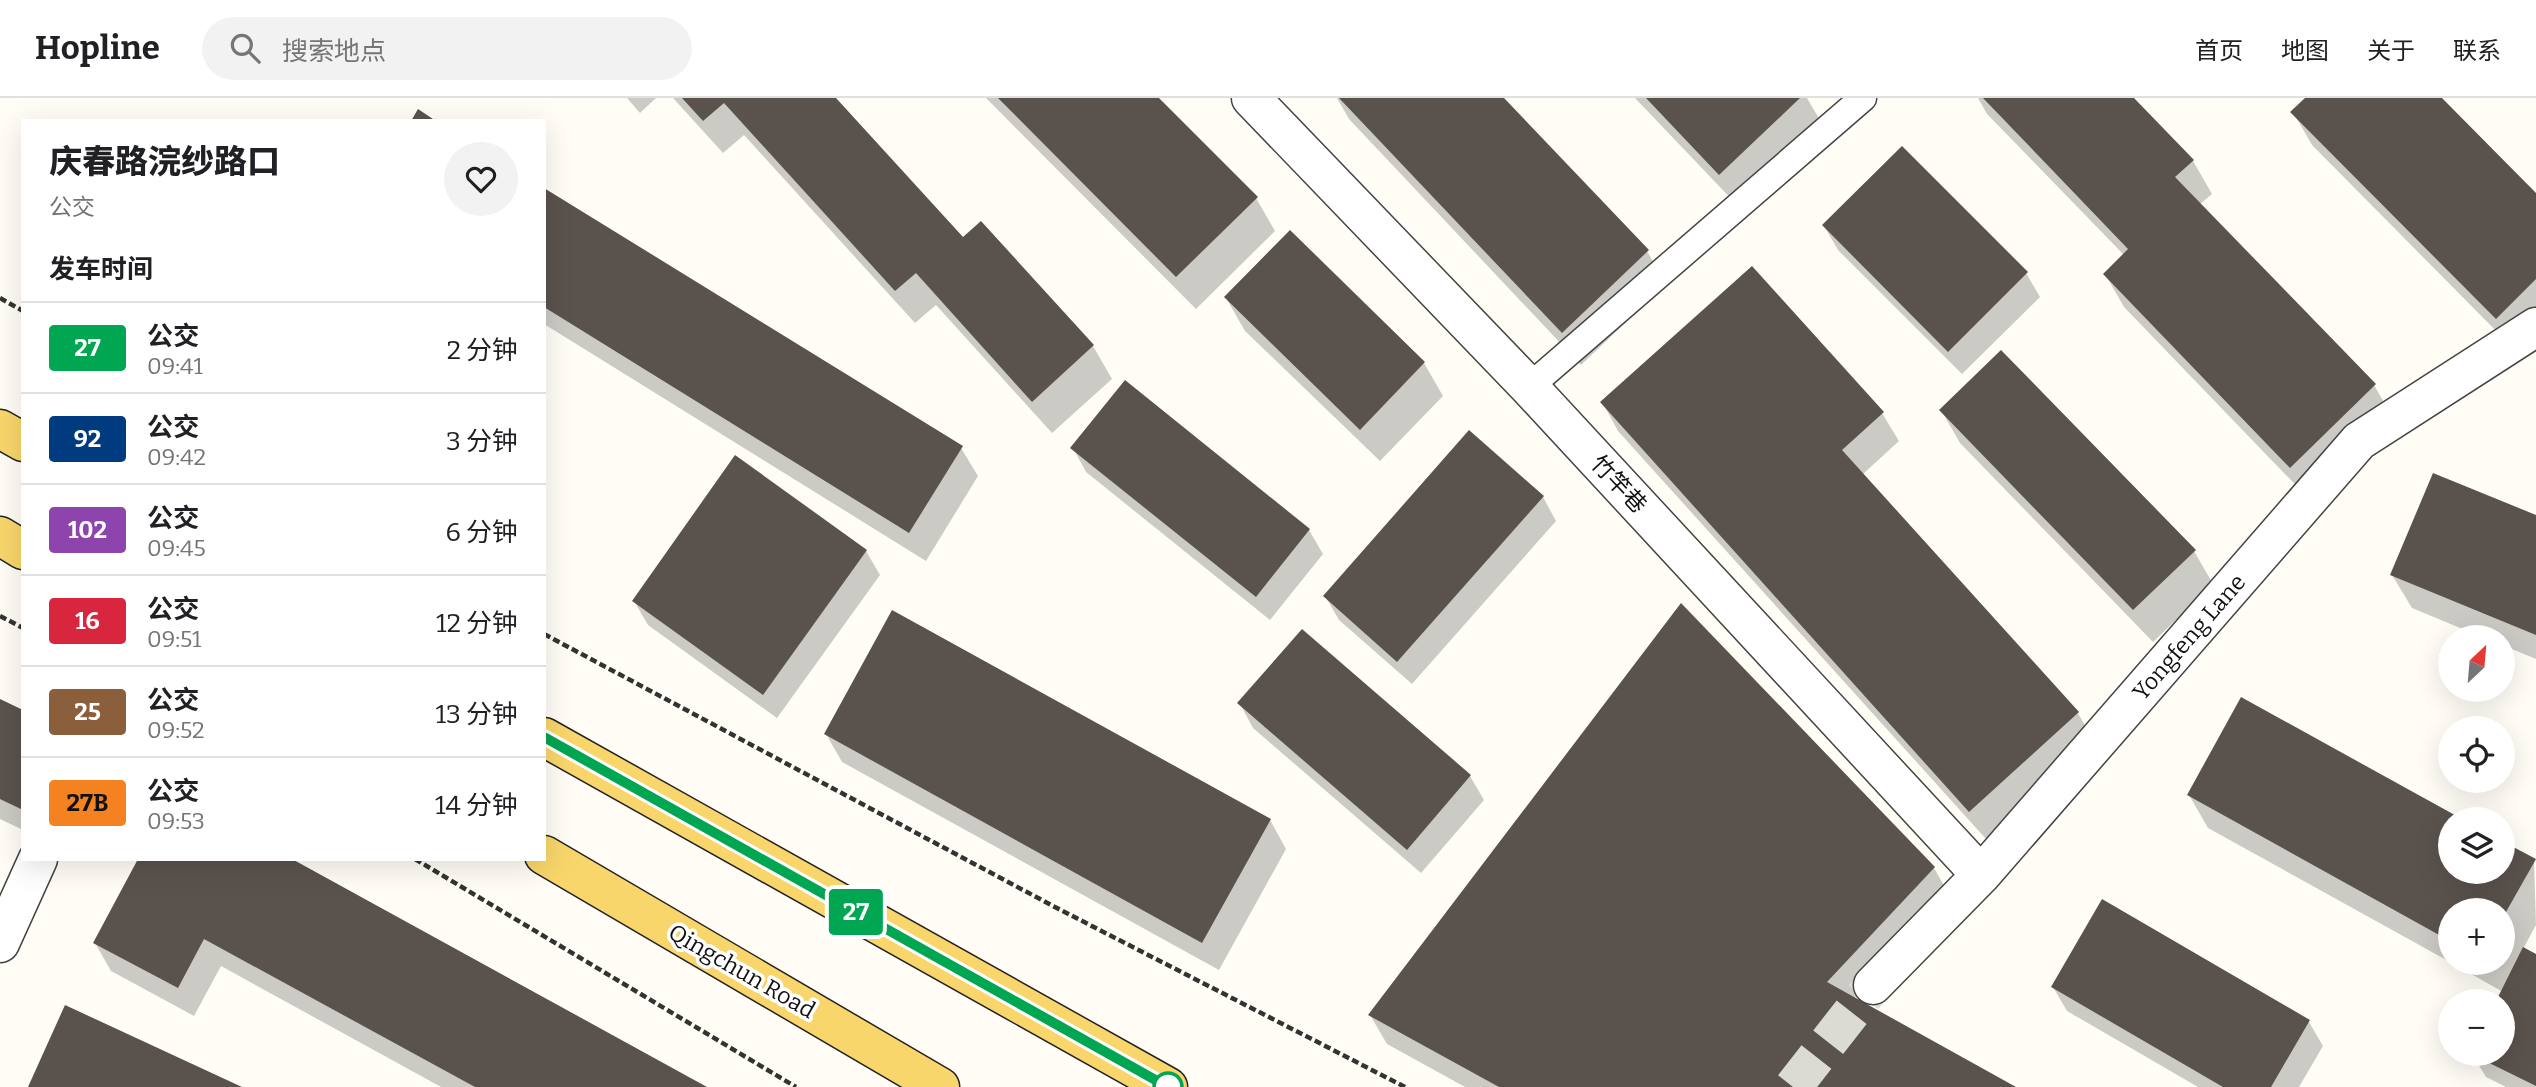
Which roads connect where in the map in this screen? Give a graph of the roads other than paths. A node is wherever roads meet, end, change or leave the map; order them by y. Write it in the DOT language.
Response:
graph roads {
  1 [pos="1251,98"];
  2 [pos="1863,98"];
  3 [pos="2536,327"];
  4 [pos="1529,387"];
  5 [pos="0,429"];
  6 [pos="21,441"];
  7 [pos="0,536"];
  8 [pos="21,549"];
  9 [pos="546,738"];
  10 [pos="546,856"];
  11 [pos="37,861"];
  12 [pos="1981,875"];
  13 [pos="0,943"];
  14 [pos="1873,985"];
  15 [pos="940,1087"];
  16 [pos="1168,1087"];
  1 -- 4 [label="street, 竹竿巷"];
  2 -- 4 [label="lane"];
  3 -- 12 [label="street, Yongfeng Lane"];
  4 -- 12 [label="street, 竹竿巷"];
  5 -- 6 [label="main road"];
  7 -- 8 [label="main road"];
  9 -- 16 [label="main road"];
  10 -- 15 [label="main road, Qingchun Road"];
  11 -- 13 [label="street"];
  12 -- 14 [label="street, Yongfeng Lane"];
}
